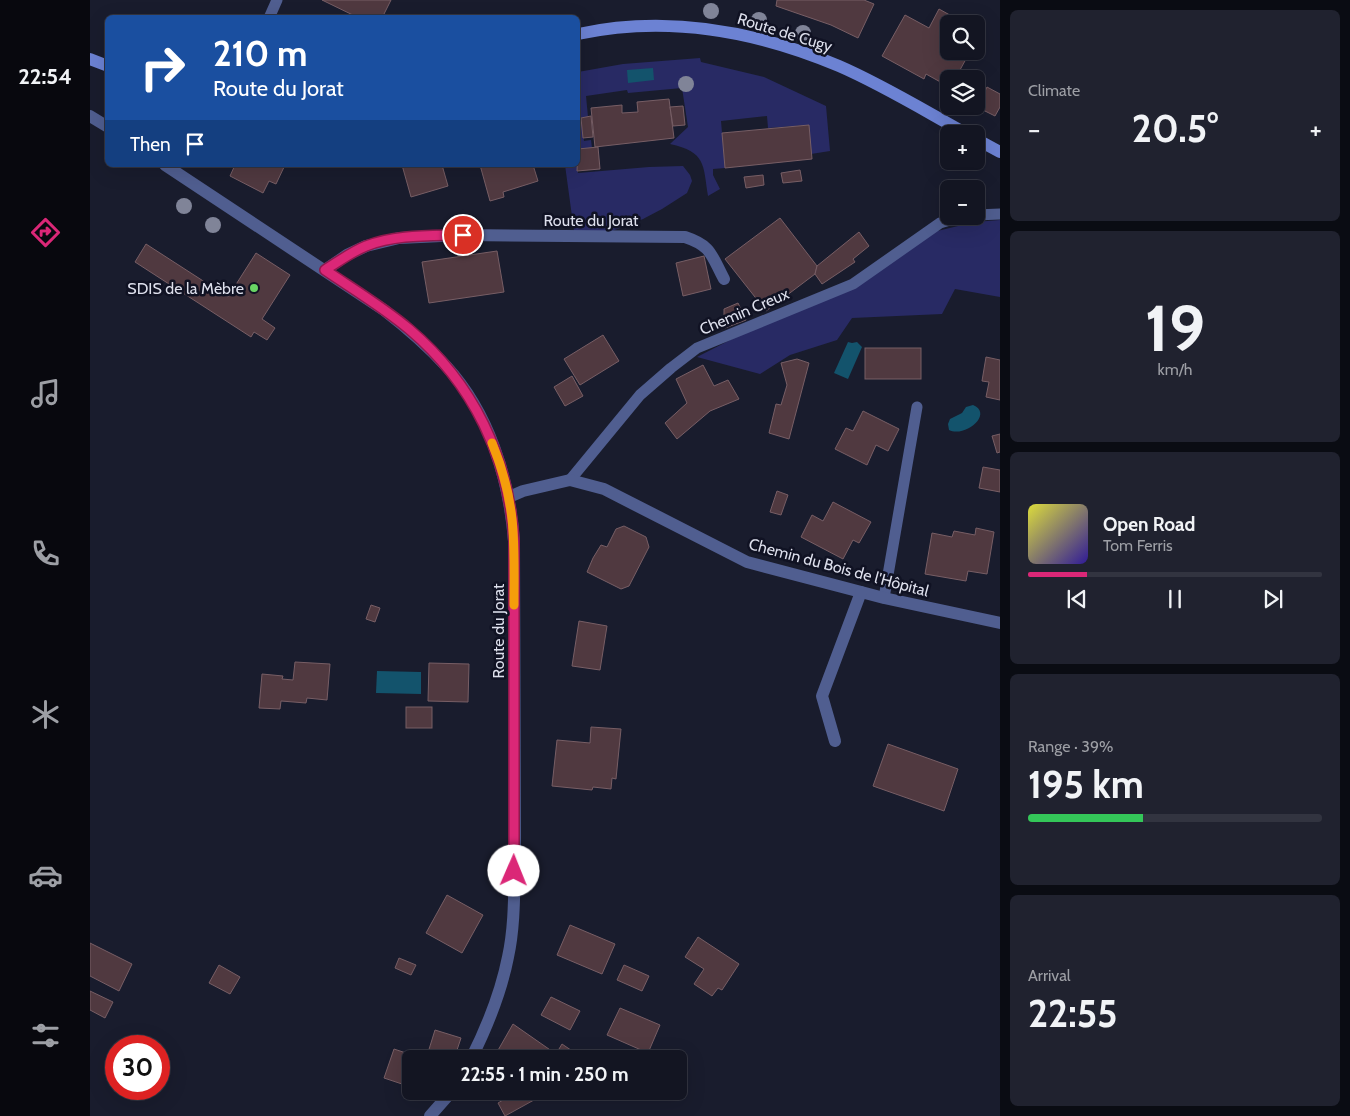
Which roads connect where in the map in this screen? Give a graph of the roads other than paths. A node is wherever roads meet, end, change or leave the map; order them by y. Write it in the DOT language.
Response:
graph roads {
  1 [pos="277,0"];
  2 [pos="270,15"];
  3 [pos="580,34"];
  4 [pos="90,60"];
  5 [pos="105,65"];
  6 [pos="90,116"];
  7 [pos="105,125"];
  8 [pos="950,125"];
  9 [pos="985,144"];
  10 [pos="1000,152"];
  11 [pos="168,167"];
  12 [pos="1000,214"];
  13 [pos="985,215"];
  14 [pos="940,223"];
  15 [pos="325,270"];
  16 [pos="724,279"];
  17 [pos="917,407"];
  18 [pos="570,480"];
  19 [pos="509,496"];
  20 [pos="861,592"];
  21 [pos="884,598"];
  22 [pos="1000,623"];
  23 [pos="835,741"];
  24 [pos="476,1050"];
  25 [pos="444,1100"];
  26 [pos="430,1116"];
  1 -- 2 [label="lane"];
  3 -- 8 [label="main road, Route de Cugy"];
  4 -- 5 [label="main road"];
  6 -- 7 [label="street"];
  9 -- 10 [label="main road"];
  11 -- 15 [label="street, Route du Jorat"];
  12 -- 13 [label="lane"];
  14 -- 18 [label="lane, Chemin Creux"];
  15 -- 16 [label="street, Route du Jorat"];
  15 -- 19 [label="street, Route du Jorat"];
  17 -- 21 [label="lane"];
  18 -- 19 [label="street, Chemin du Bois de l'Hôpital"];
  18 -- 20 [label="street, Chemin du Bois de l'Hôpital"];
  19 -- 24 [label="street, Route du Jorat"];
  20 -- 21 [label="street, Chemin du Bois de l'Hôpital"];
  20 -- 23 [label="street"];
  21 -- 22 [label="street, Chemin du Bois de l'Hôpital"];
  25 -- 26 [label="street"];
}
